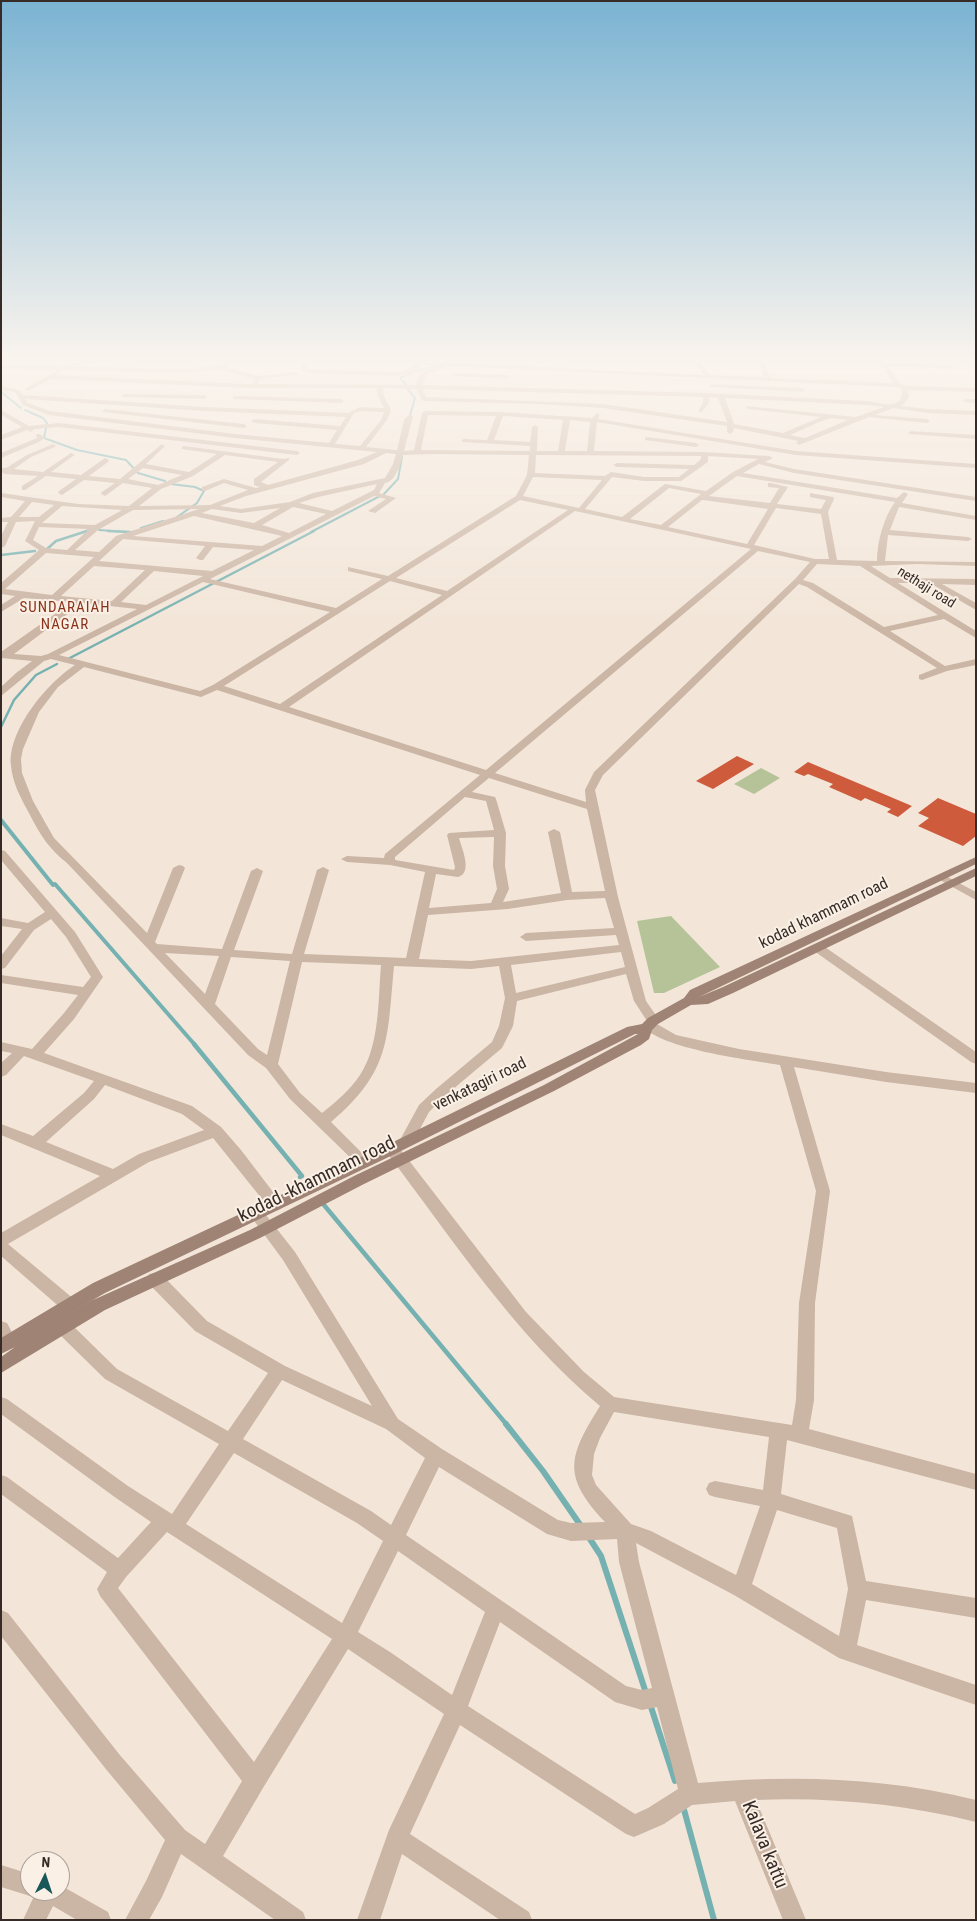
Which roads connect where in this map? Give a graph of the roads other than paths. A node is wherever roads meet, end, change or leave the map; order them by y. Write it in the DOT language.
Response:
graph roads {
  1 [pos="14,451"];
  2 [pos="41,451"];
  3 [pos="159,451"];
  4 [pos="199,451"];
  5 [pos="230,451"];
  6 [pos="277,451"];
  7 [pos="300,451"];
  8 [pos="374,451"];
  9 [pos="562,451"];
  10 [pos="590,451"];
  11 [pos="642,451"];
  12 [pos="786,451"];
  13 [pos="384,452"];
  14 [pos="417,452"];
  15 [pos="296,453"];
  16 [pos="402,453"];
  17 [pos="532,453"];
  18 [pos="616,453"];
  19 [pos="224,454"];
  20 [pos="561,454"];
  21 [pos="590,454"];
  22 [pos="640,454"];
  23 [pos="704,454"];
  24 [pos="71,455"];
  25 [pos="1,456"];
  26 [pos="746,456"];
  27 [pos="769,458"];
  28 [pos="105,460"];
  29 [pos="284,461"];
  30 [pos="758,462"];
  31 [pos="617,465"];
  32 [pos="976,466"];
  33 [pos="748,467"];
  34 [pos="695,468"];
  35 [pos="137,469"];
  36 [pos="3,472"];
  37 [pos="44,474"];
  38 [pos="190,474"];
  39 [pos="736,474"];
  40 [pos="531,475"];
  41 [pos="609,477"];
  42 [pos="82,478"];
  43 [pos="729,479"];
  44 [pos="122,481"];
  45 [pos="382,482"];
  46 [pos="158,487"];
  47 [pos="267,487"];
  48 [pos="25,488"];
  49 [pos="205,488"];
  50 [pos="910,489"];
  51 [pos="255,490"];
  52 [pos="62,493"];
  53 [pos="105,494"];
  54 [pos="379,495"];
  55 [pos="704,495"];
  56 [pos="810,495"];
  57 [pos="1,496"];
  58 [pos="116,496"];
  59 [pos="519,496"];
  60 [pos="31,499"];
  61 [pos="976,499"];
  62 [pos="898,502"];
  63 [pos="60,503"];
  64 [pos="292,504"];
  65 [pos="211,507"];
  66 [pos="772,507"];
  67 [pos="107,508"];
  68 [pos="130,508"];
  69 [pos="577,509"];
  70 [pos="372,511"];
  71 [pos="824,512"];
  72 [pos="331,513"];
  73 [pos="194,514"];
  74 [pos="976,518"];
  75 [pos="1,520"];
  76 [pos="12,520"];
  77 [pos="623,520"];
  78 [pos="38,522"];
  79 [pos="254,526"];
  80 [pos="97,527"];
  81 [pos="662,528"];
  82 [pos="886,532"];
  83 [pos="288,534"];
  84 [pos="119,538"];
  85 [pos="968,539"];
  86 [pos="1,546"];
  87 [pos="210,546"];
  88 [pos="261,548"];
  89 [pos="753,548"];
  90 [pos="44,550"];
  91 [pos="70,552"];
  92 [pos="102,555"];
  93 [pos="200,558"];
  94 [pos="816,561"];
  95 [pos="881,562"];
  96 [pos="92,563"];
  97 [pos="834,563"];
  98 [pos="862,564"];
  99 [pos="950,565"];
  100 [pos="976,566"];
  101 [pos="151,569"];
  102 [pos="350,569"];
  103 [pos="212,574"];
  104 [pos="389,578"];
  105 [pos="201,579"];
  106 [pos="887,580"];
  107 [pos="798,581"];
  108 [pos="932,581"];
  109 [pos="958,582"];
  110 [pos="976,582"];
  111 [pos="1,590"];
  112 [pos="976,590"];
  113 [pos="449,594"];
  114 [pos="22,595"];
  115 [pos="54,598"];
  116 [pos="80,601"];
  117 [pos="114,604"];
  118 [pos="147,607"];
  119 [pos="976,607"];
  120 [pos="1,609"];
  121 [pos="338,611"];
  122 [pos="944,616"];
  123 [pos="882,630"];
  124 [pos="976,635"];
  125 [pos="3,655"];
  126 [pos="50,657"];
  127 [pos="976,662"];
  128 [pos="82,664"];
  129 [pos="944,669"];
  130 [pos="922,677"];
  131 [pos="216,687"];
  132 [pos="1,692"];
  133 [pos="282,707"];
  134 [pos="488,774"];
  135 [pos="464,794"];
  136 [pos="592,807"];
  137 [pos="554,832"];
  138 [pos="500,833"];
  139 [pos="347,859"];
  140 [pos="976,860"];
  141 [pos="4,862"];
  142 [pos="390,862"];
  143 [pos="179,868"];
  144 [pos="431,869"];
  145 [pos="323,870"];
  146 [pos="256,871"];
  147 [pos="976,871"];
  148 [pos="947,880"];
  149 [pos="566,896"];
  150 [pos="612,897"];
  151 [pos="976,897"];
  152 [pos="495,906"];
  153 [pos="422,912"];
  154 [pos="52,914"];
  155 [pos="1,922"];
  156 [pos="30,927"];
  157 [pos="621,931"];
  158 [pos="526,937"];
  159 [pos="152,945"];
  160 [pos="626,948"];
  161 [pos="818,948"];
  162 [pos="226,953"];
  163 [pos="297,958"];
  164 [pos="388,961"];
  165 [pos="504,961"];
  166 [pos="412,962"];
  167 [pos="1,965"];
  168 [pos="632,969"];
  169 [pos="1,979"];
  170 [pos="87,992"];
  171 [pos="511,998"];
  172 [pos="689,1001"];
  173 [pos="208,1004"];
  174 [pos="649,1024"];
  175 [pos="1,1046"];
  176 [pos="28,1053"];
  177 [pos="976,1059"];
  178 [pos="786,1062"];
  179 [pos="272,1065"];
  180 [pos="1,1072"];
  181 [pos="103,1079"];
  182 [pos="976,1088"];
  183 [pos="322,1121"];
  184 [pos="1,1129"];
  185 [pos="216,1131"];
  186 [pos="407,1140"];
  187 [pos="35,1143"];
  188 [pos="397,1155"];
  189 [pos="364,1162"];
  190 [pos="112,1175"];
  191 [pos="323,1181"];
  192 [pos="275,1205"];
  193 [pos="262,1221"];
  194 [pos="1,1241"];
  195 [pos="1,1247"];
  196 [pos="156,1280"];
  197 [pos="69,1306"];
  198 [pos="62,1326"];
  199 [pos="4,1339"];
  200 [pos="1,1366"];
  201 [pos="279,1372"];
  202 [pos="1,1404"];
  203 [pos="610,1404"];
  204 [pos="392,1424"];
  205 [pos="779,1431"];
  206 [pos="799,1434"];
  207 [pos="230,1441"];
  208 [pos="436,1455"];
  209 [pos="976,1482"];
  210 [pos="1,1483"];
  211 [pos="715,1488"];
  212 [pos="771,1500"];
  213 [pos="169,1523"];
  214 [pos="625,1530"];
  215 [pos="394,1538"];
  216 [pos="119,1570"];
  217 [pos="741,1588"];
  218 [pos="858,1589"];
  219 [pos="496,1608"];
  220 [pos="976,1608"];
  221 [pos="3,1625"];
  222 [pos="346,1635"];
  223 [pos="846,1651"];
  224 [pos="976,1695"];
  225 [pos="653,1698"];
  226 [pos="456,1710"];
  227 [pos="255,1780"];
  228 [pos="741,1790"];
  229 [pos="682,1798"];
  230 [pos="976,1811"];
  231 [pos="177,1838"];
  232 [pos="397,1838"];
  233 [pos="208,1860"];
  234 [pos="1,1876"];
  235 [pos="20,1882"];
  236 [pos="44,1901"];
  237 [pos="67,1901"];
  238 [pos="34,1920"];
  239 [pos="100,1920"];
  240 [pos="136,1920"];
  241 [pos="296,1920"];
  242 [pos="368,1920"];
  243 [pos="521,1920"];
  244 [pos="794,1920"];
  1 -- 25 [label="street"];
  2 -- 36 [label="street"];
  3 -- 35 [label="street"];
  4 -- 19 [label="street"];
  5 -- 19 [label="street"];
  6 -- 15 [label="street"];
  7 -- 15 [label="street"];
  8 -- 13 [label="street"];
  9 -- 20 [label="street"];
  10 -- 21 [label="street"];
  11 -- 22 [label="street"];
  12 -- 27 [label="street"];
  12 -- 32 [label="street"];
  13 -- 16 [label="street"];
  13 -- 47 [label="street"];
  14 -- 16 [label="street"];
  14 -- 17 [label="street"];
  15 -- 29 [label="street"];
  16 -- 45 [label="street"];
  17 -- 20 [label="street"];
  17 -- 40 [label="street"];
  18 -- 21 [label="street"];
  18 -- 22 [label="street"];
  18 -- 31 [label="street"];
  19 -- 29 [label="street"];
  19 -- 38 [label="street"];
  20 -- 21 [label="street"];
  22 -- 23 [label="street"];
  23 -- 26 [label="street"];
  23 -- 34 [label="street"];
  24 -- 37 [label="street"];
  26 -- 27 [label="street"];
  26 -- 33 [label="street"];
  27 -- 30 [label="street"];
  28 -- 42 [label="street"];
  29 -- 47 [label="street"];
  30 -- 33 [label="street"];
  30 -- 50 [label="street"];
  31 -- 34 [label="street"];
  31 -- 41 [label="street"];
  33 -- 39 [label="street"];
  34 -- 41 [label="street"];
  35 -- 38 [label="street"];
  35 -- 44 [label="street"];
  36 -- 37 [label="street"];
  37 -- 42 [label="street"];
  37 -- 48 [label="street"];
  38 -- 46 [label="street"];
  39 -- 43 [label="street"];
  39 -- 62 [label="street"];
  40 -- 41 [label="street"];
  40 -- 59 [label="street"];
  41 -- 69 [label="street"];
  42 -- 44 [label="street"];
  42 -- 52 [label="street"];
  43 -- 55 [label="street"];
  43 -- 66 [label="street"];
  44 -- 46 [label="street"];
  44 -- 53 [label="street"];
  45 -- 54 [label="street"];
  45 -- 64 [label="street"];
  46 -- 68 [label="street"];
  47 -- 51 [label="street"];
  49 -- 51 [label="street"];
  50 -- 61 [label="street"];
  50 -- 62 [label="street"];
  51 -- 65 [label="street"];
  54 -- 70 [label="street"];
  54 -- 72 [label="street"];
  55 -- 66 [label="street"];
  55 -- 77 [label="street"];
  55 -- 81 [label="street"];
  56 -- 71 [label="street"];
  57 -- 60 [label="street"];
  58 -- 67 [label="street"];
  59 -- 69 [label="street"];
  59 -- 104 [label="street"];
  60 -- 63 [label="street"];
  60 -- 76 [label="street"];
  62 -- 74 [label="street"];
  62 -- 82 [label="street"];
  63 -- 67 [label="street"];
  63 -- 78 [label="street"];
  64 -- 65 [label="street"];
  64 -- 72 [label="street"];
  64 -- 79 [label="street"];
  65 -- 68 [label="street"];
  65 -- 73 [label="street"];
  66 -- 71 [label="street"];
  66 -- 89 [label="street"];
  67 -- 68 [label="street"];
  68 -- 80 [label="street"];
  69 -- 77 [label="street"];
  69 -- 113 [label="street"];
  71 -- 97 [label="street"];
  72 -- 83 [label="street"];
  73 -- 79 [label="street"];
  73 -- 84 [label="street"];
  75 -- 76 [label="street"];
  76 -- 78 [label="street"];
  76 -- 86 [label="street"];
  77 -- 81 [label="street"];
  78 -- 80 [label="street"];
  78 -- 90 [label="street"];
  79 -- 83 [label="street"];
  80 -- 91 [label="street"];
  81 -- 89 [label="street"];
  82 -- 85 [label="street"];
  82 -- 95 [label="street"];
  83 -- 88 [label="street"];
  84 -- 87 [label="street"];
  84 -- 92 [label="street"];
  87 -- 88 [label="street"];
  87 -- 93 [label="street"];
  88 -- 103 [label="street"];
  89 -- 94 [label="street"];
  89 -- 134 [label="street"];
  90 -- 91 [label="street"];
  90 -- 111 [label="street"];
  91 -- 92 [label="street"];
  92 -- 96 [label="street"];
  94 -- 97 [label="street"];
  94 -- 107 [label="street"];
  95 -- 98 [label="street"];
  95 -- 99 [label="street"];
  96 -- 101 [label="street"];
  96 -- 115 [label="street"];
  97 -- 98 [label="street"];
  98 -- 106 [label="street, nethaji road"];
  99 -- 100 [label="street"];
  99 -- 109 [label="street"];
  101 -- 103 [label="street"];
  101 -- 117 [label="street"];
  102 -- 104 [label="street"];
  103 -- 105 [label="street"];
  104 -- 113 [label="street"];
  104 -- 121 [label="street"];
  105 -- 118 [label="street"];
  105 -- 121 [label="street"];
  106 -- 108 [label="street"];
  106 -- 122 [label="street, nethaji road"];
  107 -- 123 [label="street"];
  107 -- 136 [label="street"];
  108 -- 109 [label="street"];
  108 -- 119 [label="street"];
  109 -- 110 [label="street"];
  109 -- 112 [label="street"];
  111 -- 114 [label="street"];
  113 -- 133 [label="street"];
  114 -- 115 [label="street"];
  114 -- 120 [label="street"];
  115 -- 116 [label="street"];
  116 -- 117 [label="street"];
  116 -- 125 [label="street"];
  117 -- 118 [label="street"];
  118 -- 126 [label="street"];
  121 -- 131 [label="street"];
  122 -- 123 [label="street"];
  122 -- 124 [label="street, nethaji road"];
  123 -- 129 [label="street"];
  125 -- 126 [label="street"];
  126 -- 128 [label="street"];
  126 -- 132 [label="street"];
  127 -- 129 [label="street"];
  128 -- 131 [label="street"];
  128 -- 159 [label="street"];
  129 -- 130 [label="street"];
  131 -- 133 [label="street"];
  133 -- 134 [label="street"];
  134 -- 135 [label="street"];
  134 -- 136 [label="street"];
  135 -- 138 [label="street"];
  135 -- 142 [label="street"];
  136 -- 150 [label="street"];
  137 -- 149 [label="street"];
  138 -- 144 [label="street"];
  138 -- 152 [label="street"];
  139 -- 142 [label="street"];
  140 -- 148 [label="main road, kodad khammam road"];
  141 -- 154 [label="street"];
  142 -- 144 [label="street"];
  143 -- 159 [label="street"];
  144 -- 153 [label="street"];
  145 -- 163 [label="street"];
  146 -- 162 [label="street"];
  147 -- 148 [label="main road, kodad khammam road"];
  148 -- 151 [label="street"];
  148 -- 161 [label="main road, kodad khammam road"];
  148 -- 172 [label="main road, kodad khammam road"];
  149 -- 150 [label="street"];
  149 -- 152 [label="street"];
  150 -- 157 [label="street"];
  152 -- 153 [label="street"];
  153 -- 166 [label="street"];
  154 -- 156 [label="street"];
  154 -- 170 [label="street"];
  155 -- 156 [label="street"];
  156 -- 167 [label="street"];
  157 -- 158 [label="street"];
  157 -- 160 [label="street"];
  159 -- 162 [label="street"];
  159 -- 173 [label="street"];
  160 -- 165 [label="street"];
  160 -- 168 [label="street"];
  161 -- 172 [label="main road, kodad khammam road"];
  161 -- 177 [label="street"];
  162 -- 163 [label="street"];
  162 -- 173 [label="street"];
  163 -- 164 [label="street"];
  163 -- 179 [label="street"];
  164 -- 166 [label="street"];
  164 -- 183 [label="street"];
  165 -- 166 [label="street"];
  165 -- 171 [label="street"];
  168 -- 171 [label="street"];
  168 -- 174 [label="street"];
  169 -- 170 [label="street"];
  170 -- 176 [label="street"];
  171 -- 186 [label="street"];
  172 -- 174 [label="main road, kodad khammam road"];
  173 -- 179 [label="street"];
  174 -- 178 [label="street"];
  174 -- 186 [label="main road, venkatagiri road"];
  174 -- 188 [label="main road, kodad -khammam road"];
  175 -- 176 [label="street"];
  176 -- 180 [label="street"];
  176 -- 181 [label="street"];
  178 -- 182 [label="street"];
  178 -- 206 [label="street"];
  179 -- 183 [label="street"];
  181 -- 185 [label="street"];
  181 -- 187 [label="street"];
  183 -- 189 [label="street"];
  184 -- 187 [label="street"];
  185 -- 190 [label="street"];
  185 -- 192 [label="street"];
  186 -- 188 [label="main road, venkatagiri road"];
  187 -- 190 [label="street"];
  188 -- 189 [label="main road, venkatagiri road"];
  188 -- 193 [label="main road, kodad -khammam road"];
  188 -- 203 [label="street"];
  189 -- 191 [label="main road, venkatagiri road"];
  190 -- 194 [label="street"];
  191 -- 192 [label="main road, kodad -khammam road"];
  192 -- 193 [label="main road, kodad -khammam road"];
  193 -- 196 [label="main road, kodad -khammam road"];
  193 -- 197 [label="main road, kodad -khammam road"];
  193 -- 204 [label="street"];
  195 -- 197 [label="street"];
  196 -- 198 [label="main road, kodad -khammam road"];
  196 -- 201 [label="street"];
  197 -- 199 [label="main road, kodad -khammam road"];
  198 -- 200 [label="main road, kodad -khammam road"];
  198 -- 207 [label="street"];
  201 -- 204 [label="street"];
  201 -- 207 [label="street"];
  202 -- 213 [label="street"];
  203 -- 205 [label="street"];
  203 -- 214 [label="street"];
  204 -- 208 [label="street"];
  205 -- 206 [label="street"];
  205 -- 212 [label="street"];
  206 -- 209 [label="street"];
  207 -- 213 [label="street"];
  207 -- 215 [label="street"];
  208 -- 214 [label="street"];
  208 -- 215 [label="street"];
  210 -- 216 [label="street"];
  211 -- 212 [label="street"];
  212 -- 217 [label="street"];
  212 -- 218 [label="street"];
  213 -- 216 [label="street"];
  213 -- 222 [label="street"];
  214 -- 217 [label="street"];
  214 -- 225 [label="street"];
  215 -- 219 [label="street"];
  215 -- 222 [label="street"];
  216 -- 227 [label="street"];
  217 -- 223 [label="street"];
  218 -- 220 [label="street"];
  218 -- 223 [label="street"];
  219 -- 225 [label="street"];
  219 -- 226 [label="street"];
  221 -- 231 [label="street"];
  222 -- 226 [label="street"];
  222 -- 227 [label="street"];
  223 -- 224 [label="street"];
  225 -- 229 [label="street"];
  226 -- 229 [label="street"];
  226 -- 232 [label="street"];
  227 -- 233 [label="street"];
  228 -- 229 [label="street, Kalava kattu"];
  228 -- 230 [label="street"];
  228 -- 244 [label="street, Kalava kattu"];
  231 -- 233 [label="street"];
  231 -- 240 [label="street"];
  232 -- 242 [label="street"];
  232 -- 243 [label="street"];
  233 -- 241 [label="street"];
  234 -- 235 [label="street"];
  236 -- 238 [label="street"];
  237 -- 239 [label="street"];
}
